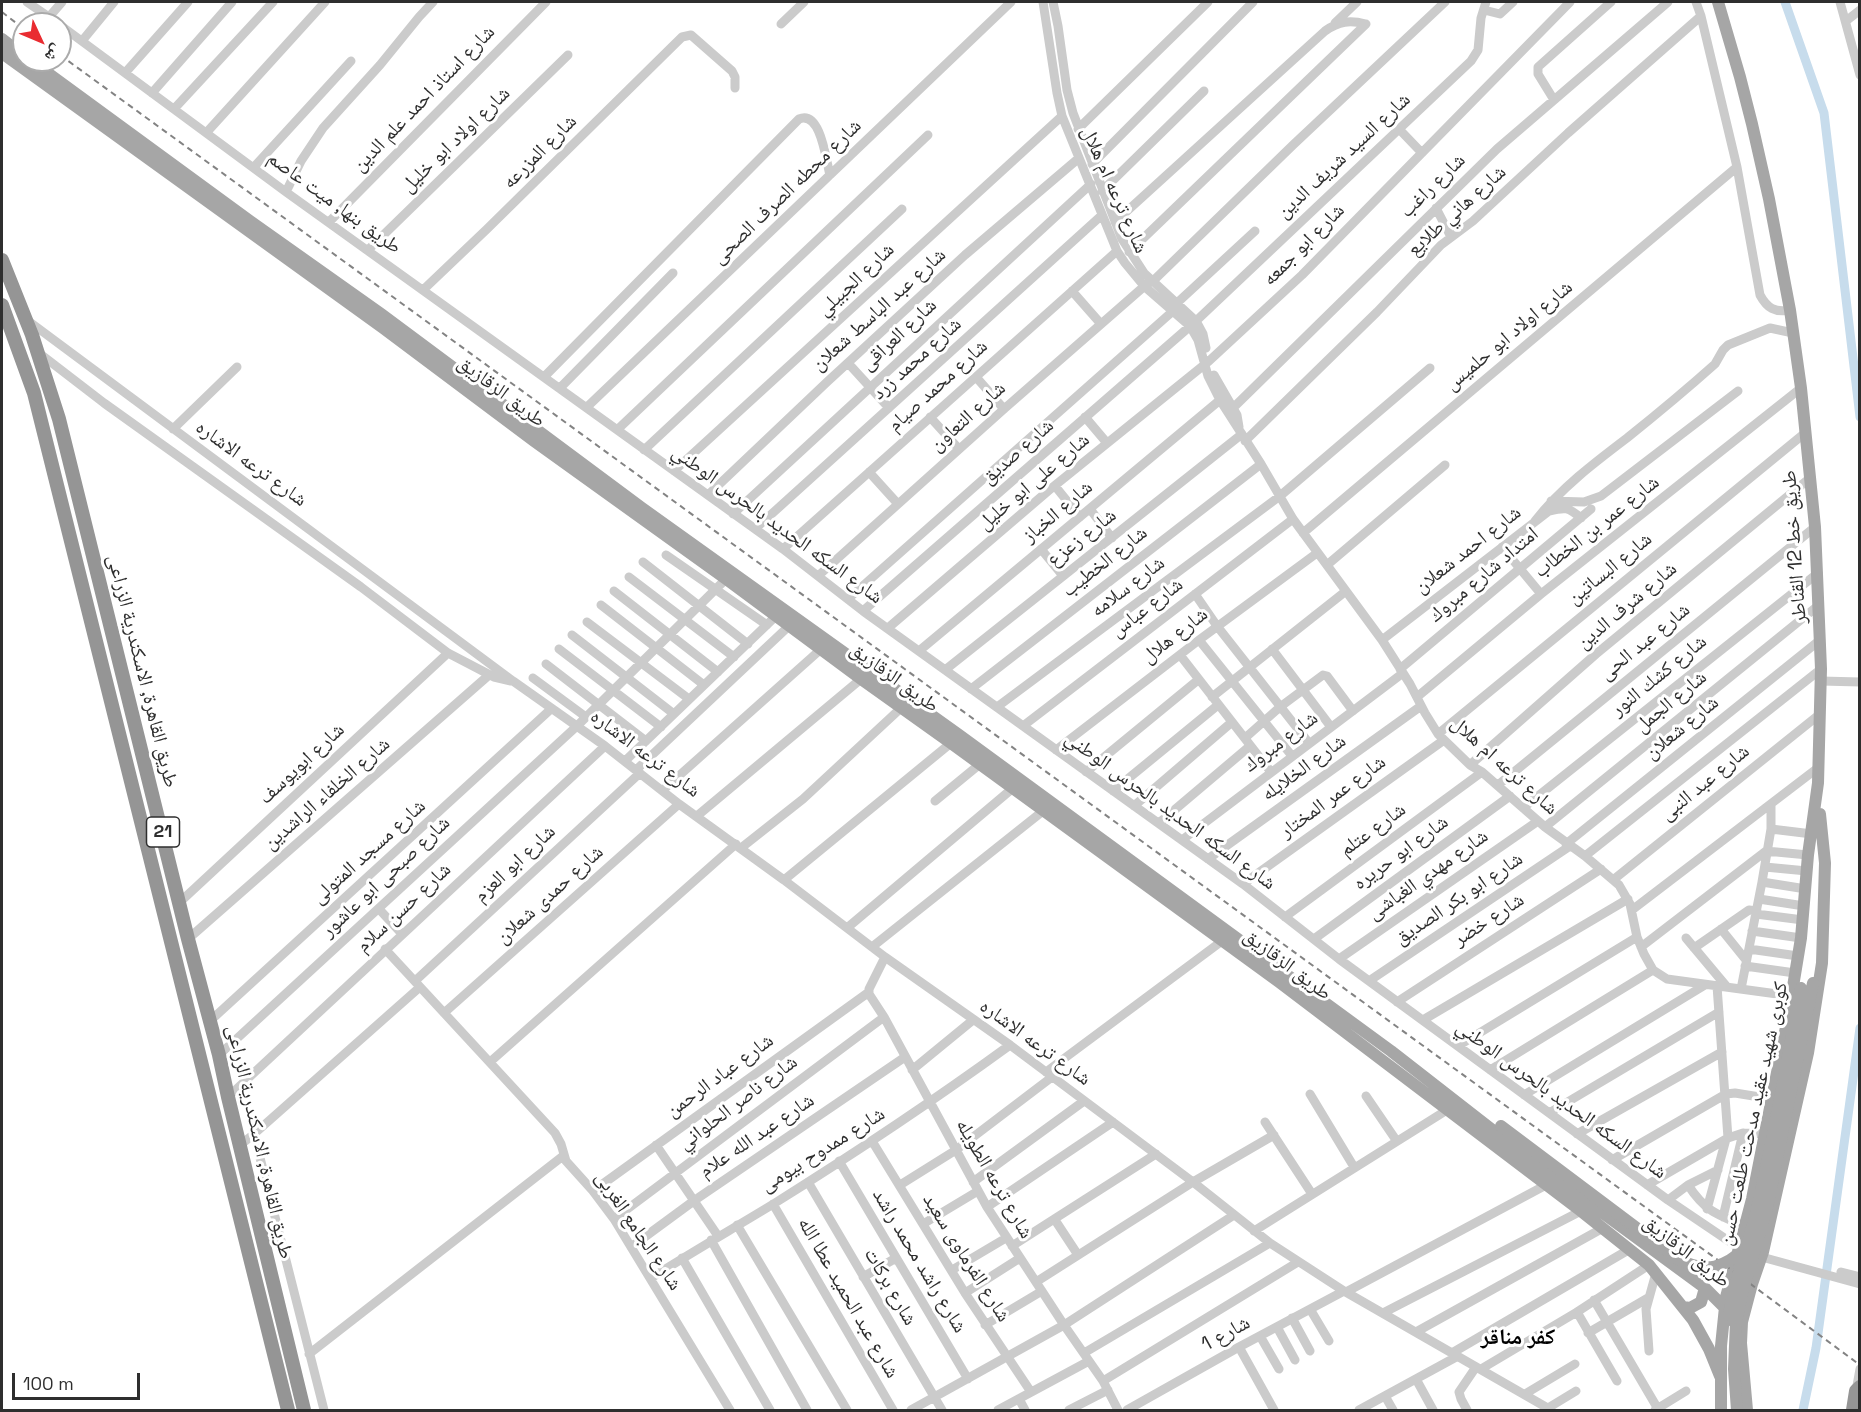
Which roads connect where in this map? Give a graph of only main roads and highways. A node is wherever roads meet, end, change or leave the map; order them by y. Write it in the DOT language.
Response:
graph roads {
  1 [pos="1718,2"];
  2 [pos="2,53"];
  3 [pos="46,72"];
  4 [pos="2,260"];
  5 [pos="347,296"];
  6 [pos="2,306"];
  7 [pos="795,626"];
  8 [pos="1816,828"];
  9 [pos="1176,901"];
  10 [pos="1802,989"];
  11 [pos="1423,1083"];
  12 [pos="1477,1117"];
  13 [pos="1740,1246"];
  14 [pos="1705,1288"];
  15 [pos="1683,1307"];
  16 [pos="1725,1308"];
  17 [pos="1741,1335"];
  18 [pos="1720,1376"];
  19 [pos="1858,1389"];
  20 [pos="288,1410"];
  21 [pos="304,1410"];
  22 [pos="1721,1410"];
  23 [pos="1728,1410"];
  24 [pos="1737,1410"];
  25 [pos="1747,1410"];
  26 [pos="1853,1410"];
  1 -- 8 [label="main road, طريق خط 12 القناطر"];
  2 -- 5 [label="main road, طريق الزقازيق"];
  3 -- 5 [label="main road, طريق الزقازيق"];
  4 -- 21 [label="highway, طريق القاهرة, الاسكندرية الزراعى / 21"];
  5 -- 7 [label="main road, طريق الزقازيق"];
  5 -- 7 [label="main road, طريق الزقازيق"];
  6 -- 20 [label="highway, طريق القاهرة, الاسكندرية الزراعى / 21"];
  7 -- 9 [label="main road, طريق الزقازيق"];
  7 -- 9 [label="main road, طريق الزقازيق"];
  8 -- 10 [label="main road, كوبرى شهيد عقيد مدحت طلعت حسن"];
  8 -- 10 [label="main road, طريق خط 12 القناطر"];
  8 -- 17 [label="main road, طريق خط 12 القناطر"];
  9 -- 11 [label="main road, طريق الزقازيق"];
  9 -- 11 [label="main road, طريق الزقازيق"];
  10 -- 13 [label="main road, طريق خط 12 القناطر"];
  10 -- 13 [label="main road, كوبرى شهيد عقيد مدحت طلعت حسن, bridge"];
  10 -- 24 [label="main road, كوبرى شهيد عقيد مدحت طلعت حسن, bridge"];
  11 -- 12 [label="main road, طريق الزقازيق"];
  11 -- 15 [label="main road, طريق الزقازيق"];
  12 -- 13 [label="main road, bridge"];
  12 -- 14 [label="main road, طريق الزقازيق"];
  13 -- 16 [label="main road"];
  13 -- 23 [label="main road, كوبرى شهيد عقيد مدحت طلعت حسن, bridge"];
  14 -- 15 [label="main road"];
  14 -- 16 [label="main road, طريق الزقازيق"];
  15 -- 18 [label="main road, طريق الزقازيق"];
  16 -- 17 [label="main road, طريق الزقازيق"];
  16 -- 18 [label="main road"];
  17 -- 25 [label="main road"];
  18 -- 22 [label="main road"];
  19 -- 26 [label="highway"];
}
